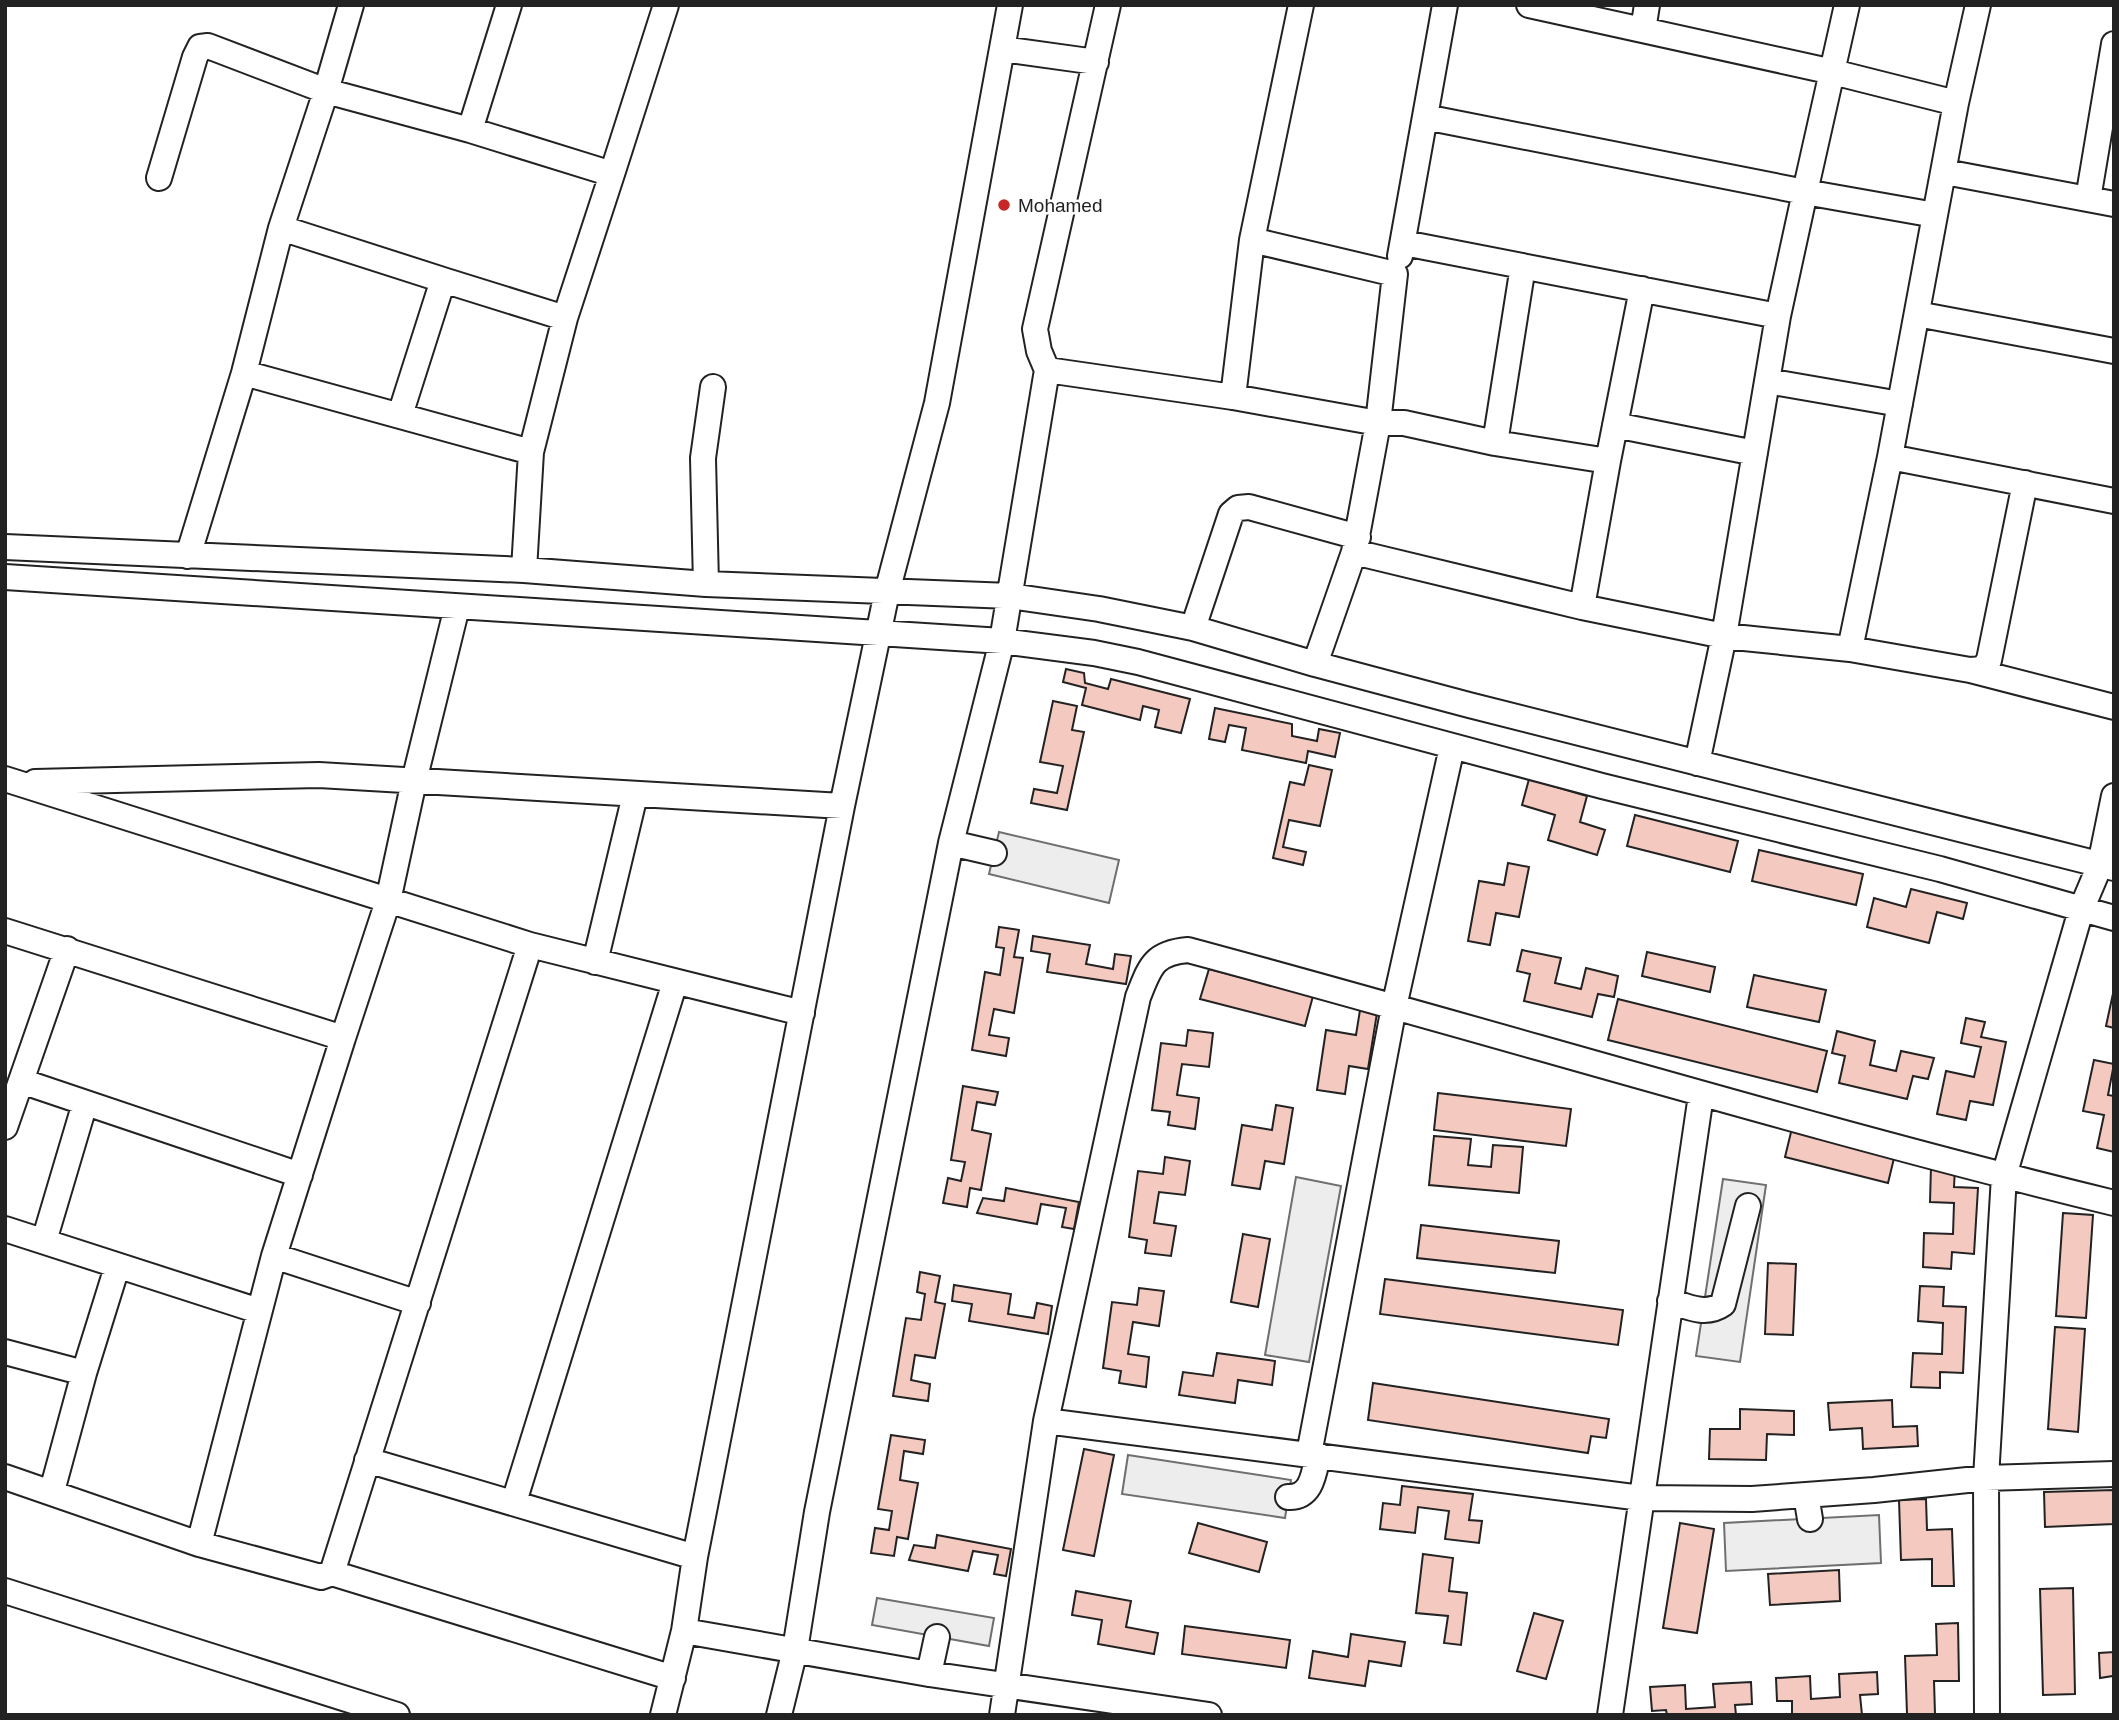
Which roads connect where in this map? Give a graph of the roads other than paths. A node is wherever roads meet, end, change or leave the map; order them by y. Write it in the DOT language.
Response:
graph roads {
  1 [pos="351,5"];
  2 [pos="509,5"];
  3 [pos="666,5"];
  4 [pos="1010,5"];
  5 [pos="1108,5"];
  6 [pos="1301,5"];
  7 [pos="1445,5"];
  8 [pos="1529,5"];
  9 [pos="1647,5"];
  10 [pos="1847,5"];
  11 [pos="1978,5"];
  12 [pos="1574,10"];
  13 [pos="1643,30"];
  14 [pos="2114,44"];
  15 [pos="1002,49"];
  16 [pos="1096,62"];
  17 [pos="1833,72"];
  18 [pos="326,91"];
  19 [pos="1956,103"];
  20 [pos="1424,117"];
  21 [pos="470,130"];
  22 [pos="1945,172"];
  23 [pos="612,174"];
  24 [pos="159,178"];
  25 [pos="1805,192"];
  26 [pos="2088,199"];
  27 [pos="2114,204"];
  28 [pos="1935,215"];
  29 [pos="281,228"];
  30 [pos="1252,240"];
  31 [pos="1404,243"];
  32 [pos="1523,266"];
  33 [pos="1395,274"];
  34 [pos="443,280"];
  35 [pos="1642,289"];
  36 [pos="1917,314"];
  37 [pos="1778,316"];
  38 [pos="565,318"];
  39 [pos="2114,351"];
  40 [pos="1047,370"];
  41 [pos="244,373"];
  42 [pos="1767,381"];
  43 [pos="713,387"];
  44 [pos="1233,397"];
  45 [pos="1900,404"];
  46 [pos="400,415"];
  47 [pos="1378,423"];
  48 [pos="1615,425"];
  49 [pos="1495,443"];
  50 [pos="531,452"];
  51 [pos="1755,453"];
  52 [pos="1890,457"];
  53 [pos="1608,461"];
  54 [pos="2025,484"];
  55 [pos="2114,501"];
  56 [pos="1356,544"];
  57 [pos="5,547"];
  58 [pos="188,556"];
  59 [pos="524,570"];
  60 [pos="6,583"];
  61 [pos="706,583"];
  62 [pos="887,592"];
  63 [pos="1010,596"];
  64 [pos="457,607"];
  65 [pos="1582,607"];
  66 [pos="1193,628"];
  67 [pos="879,633"];
  68 [pos="1724,636"];
  69 [pos="1002,641"];
  70 [pos="1850,649"];
  71 [pos="1315,664"];
  72 [pos="1970,670"];
  73 [pos="2114,707"];
  74 [pos="1452,747"];
  75 [pos="1698,763"];
  76 [pos="11,781"];
  77 [pos="414,781"];
  78 [pos="635,795"];
  79 [pos="2114,796"];
  80 [pos="842,806"];
  81 [pos="951,843"];
  82 [pos="994,853"];
  83 [pos="2107,867"];
  84 [pos="388,901"];
  85 [pos="2081,910"];
  86 [pos="2114,918"];
  87 [pos="5,931"];
  88 [pos="530,945"];
  89 [pos="67,949"];
  90 [pos="595,962"];
  91 [pos="675,982"];
  92 [pos="1394,1007"];
  93 [pos="802,1013"];
  94 [pos="343,1038"];
  95 [pos="21,1081"];
  96 [pos="1701,1095"];
  97 [pos="85,1103"];
  98 [pos="5,1127"];
  99 [pos="300,1175"];
  100 [pos="2004,1176"];
  101 [pos="2114,1203"];
  102 [pos="1748,1206"];
  103 [pos="5,1229"];
  104 [pos="44,1241"];
  105 [pos="274,1256"];
  106 [pos="117,1267"];
  107 [pos="1670,1301"];
  108 [pos="418,1303"];
  109 [pos="259,1311"];
  110 [pos="5,1352"];
  111 [pos="84,1373"];
  112 [pos="1046,1420"];
  113 [pos="1313,1454"];
  114 [pos="367,1460"];
  115 [pos="2114,1474"];
  116 [pos="1986,1478"];
  117 [pos="6,1480"];
  118 [pos="52,1491"];
  119 [pos="1288,1497"];
  120 [pos="1641,1498"];
  121 [pos="514,1502"];
  122 [pos="199,1544"];
  123 [pos="695,1556"];
  124 [pos="332,1573"];
  125 [pos="5,1591"];
  126 [pos="684,1631"];
  127 [pos="937,1637"];
  128 [pos="795,1650"];
  129 [pos="929,1674"];
  130 [pos="673,1678"];
  131 [pos="1005,1686"];
  132 [pos="397,1715"];
  133 [pos="663,1715"];
  134 [pos="779,1715"];
  135 [pos="1002,1715"];
  136 [pos="1209,1715"];
  137 [pos="1610,1715"];
  138 [pos="1987,1715"];
  1 -- 18 [label="street"];
  2 -- 21 [label="street"];
  3 -- 23 [label="street"];
  4 -- 15 [label="street"];
  5 -- 16 [label="street"];
  6 -- 30 [label="street"];
  7 -- 20 [label="street"];
  8 -- 12 [label="street"];
  9 -- 13 [label="street"];
  10 -- 17 [label="street"];
  11 -- 19 [label="street"];
  12 -- 13 [label="street"];
  13 -- 17 [label="street"];
  14 -- 26 [label="street"];
  15 -- 16 [label="street"];
  15 -- 62 [label="street"];
  16 -- 40 [label="street"];
  17 -- 19 [label="street"];
  17 -- 25 [label="street"];
  18 -- 21 [label="street"];
  18 -- 24 [label="street"];
  18 -- 29 [label="street"];
  19 -- 22 [label="street"];
  20 -- 25 [label="street"];
  20 -- 31 [label="street"];
  21 -- 23 [label="street"];
  22 -- 26 [label="street"];
  22 -- 28 [label="street"];
  23 -- 38 [label="street"];
  25 -- 28 [label="street"];
  25 -- 37 [label="street"];
  26 -- 27 [label="street"];
  28 -- 36 [label="street"];
  29 -- 34 [label="street"];
  29 -- 41 [label="street"];
  30 -- 33 [label="street"];
  30 -- 44 [label="street"];
  31 -- 32 [label="street"];
  31 -- 33 [label="street"];
  32 -- 35 [label="street"];
  32 -- 49 [label="street"];
  33 -- 47 [label="street"];
  34 -- 38 [label="street"];
  34 -- 46 [label="street"];
  35 -- 37 [label="street"];
  35 -- 48 [label="street"];
  36 -- 39 [label="street"];
  36 -- 45 [label="street"];
  37 -- 42 [label="street"];
  38 -- 50 [label="street"];
  40 -- 44 [label="street"];
  40 -- 63 [label="street"];
  41 -- 46 [label="street"];
  41 -- 58 [label="street"];
  42 -- 45 [label="street"];
  42 -- 51 [label="street"];
  43 -- 61 [label="street"];
  44 -- 47 [label="street"];
  45 -- 52 [label="street"];
  46 -- 50 [label="street"];
  47 -- 49 [label="street"];
  47 -- 56 [label="street"];
  48 -- 51 [label="street"];
  48 -- 53 [label="street"];
  49 -- 53 [label="street"];
  50 -- 59 [label="street"];
  51 -- 68 [label="street"];
  52 -- 54 [label="street"];
  52 -- 70 [label="street"];
  53 -- 65 [label="street"];
  54 -- 55 [label="street"];
  54 -- 72 [label="street"];
  56 -- 65 [label="street"];
  56 -- 66 [label="street"];
  56 -- 71 [label="street"];
  57 -- 58 [label="street"];
  58 -- 59 [label="street"];
  59 -- 61 [label="street"];
  60 -- 64 [label="street"];
  61 -- 62 [label="street"];
  62 -- 63 [label="street"];
  62 -- 67 [label="street"];
  63 -- 66 [label="street"];
  63 -- 69 [label="street"];
  64 -- 67 [label="street"];
  64 -- 77 [label="street"];
  65 -- 68 [label="street"];
  66 -- 71 [label="street"];
  67 -- 69 [label="street"];
  67 -- 80 [label="street"];
  68 -- 70 [label="street"];
  68 -- 75 [label="street"];
  69 -- 74 [label="street"];
  69 -- 81 [label="street"];
  70 -- 72 [label="street"];
  71 -- 75 [label="street"];
  72 -- 73 [label="street"];
  74 -- 85 [label="street"];
  74 -- 92 [label="street"];
  75 -- 83 [label="street"];
  76 -- 77 [label="street"];
  76 -- 84 [label="street"];
  77 -- 78 [label="street"];
  77 -- 84 [label="street"];
  78 -- 80 [label="street"];
  78 -- 90 [label="street"];
  79 -- 83 [label="street"];
  80 -- 93 [label="street"];
  81 -- 82 [label="street"];
  81 -- 128 [label="street"];
  83 -- 85 [label="street"];
  84 -- 88 [label="street"];
  84 -- 94 [label="street"];
  85 -- 86 [label="street"];
  85 -- 100 [label="street"];
  87 -- 89 [label="street"];
  88 -- 90 [label="street"];
  88 -- 108 [label="street"];
  89 -- 94 [label="street"];
  89 -- 95 [label="street"];
  90 -- 91 [label="street"];
  91 -- 93 [label="street"];
  91 -- 121 [label="street"];
  92 -- 96 [label="street"];
  92 -- 112 [label="street"];
  92 -- 113 [label="street"];
  93 -- 123 [label="street"];
  94 -- 99 [label="street"];
  95 -- 97 [label="street"];
  95 -- 98 [label="street"];
  96 -- 100 [label="street"];
  96 -- 107 [label="street"];
  97 -- 99 [label="street"];
  97 -- 104 [label="street"];
  99 -- 105 [label="street"];
  100 -- 101 [label="street"];
  100 -- 116 [label="street"];
  102 -- 107 [label="street"];
  103 -- 104 [label="street"];
  104 -- 106 [label="street"];
  105 -- 108 [label="street"];
  105 -- 109 [label="street"];
  106 -- 109 [label="street"];
  106 -- 111 [label="street"];
  107 -- 120 [label="street"];
  108 -- 114 [label="street"];
  109 -- 122 [label="street"];
  110 -- 111 [label="street"];
  111 -- 118 [label="street"];
  112 -- 113 [label="street"];
  112 -- 131 [label="street"];
  113 -- 119 [label="street"];
  113 -- 120 [label="street"];
  114 -- 121 [label="street"];
  114 -- 124 [label="street"];
  115 -- 116 [label="street"];
  116 -- 120 [label="street"];
  116 -- 138 [label="street"];
  117 -- 118 [label="street"];
  118 -- 122 [label="street"];
  120 -- 137 [label="street"];
  121 -- 123 [label="street"];
  122 -- 124 [label="street"];
  123 -- 126 [label="street"];
  124 -- 130 [label="street"];
  125 -- 132 [label="street"];
  126 -- 128 [label="street"];
  126 -- 130 [label="street"];
  127 -- 129 [label="street"];
  128 -- 129 [label="street"];
  128 -- 134 [label="street"];
  129 -- 131 [label="street"];
  130 -- 133 [label="street"];
  131 -- 135 [label="street"];
  131 -- 136 [label="street"];
}
